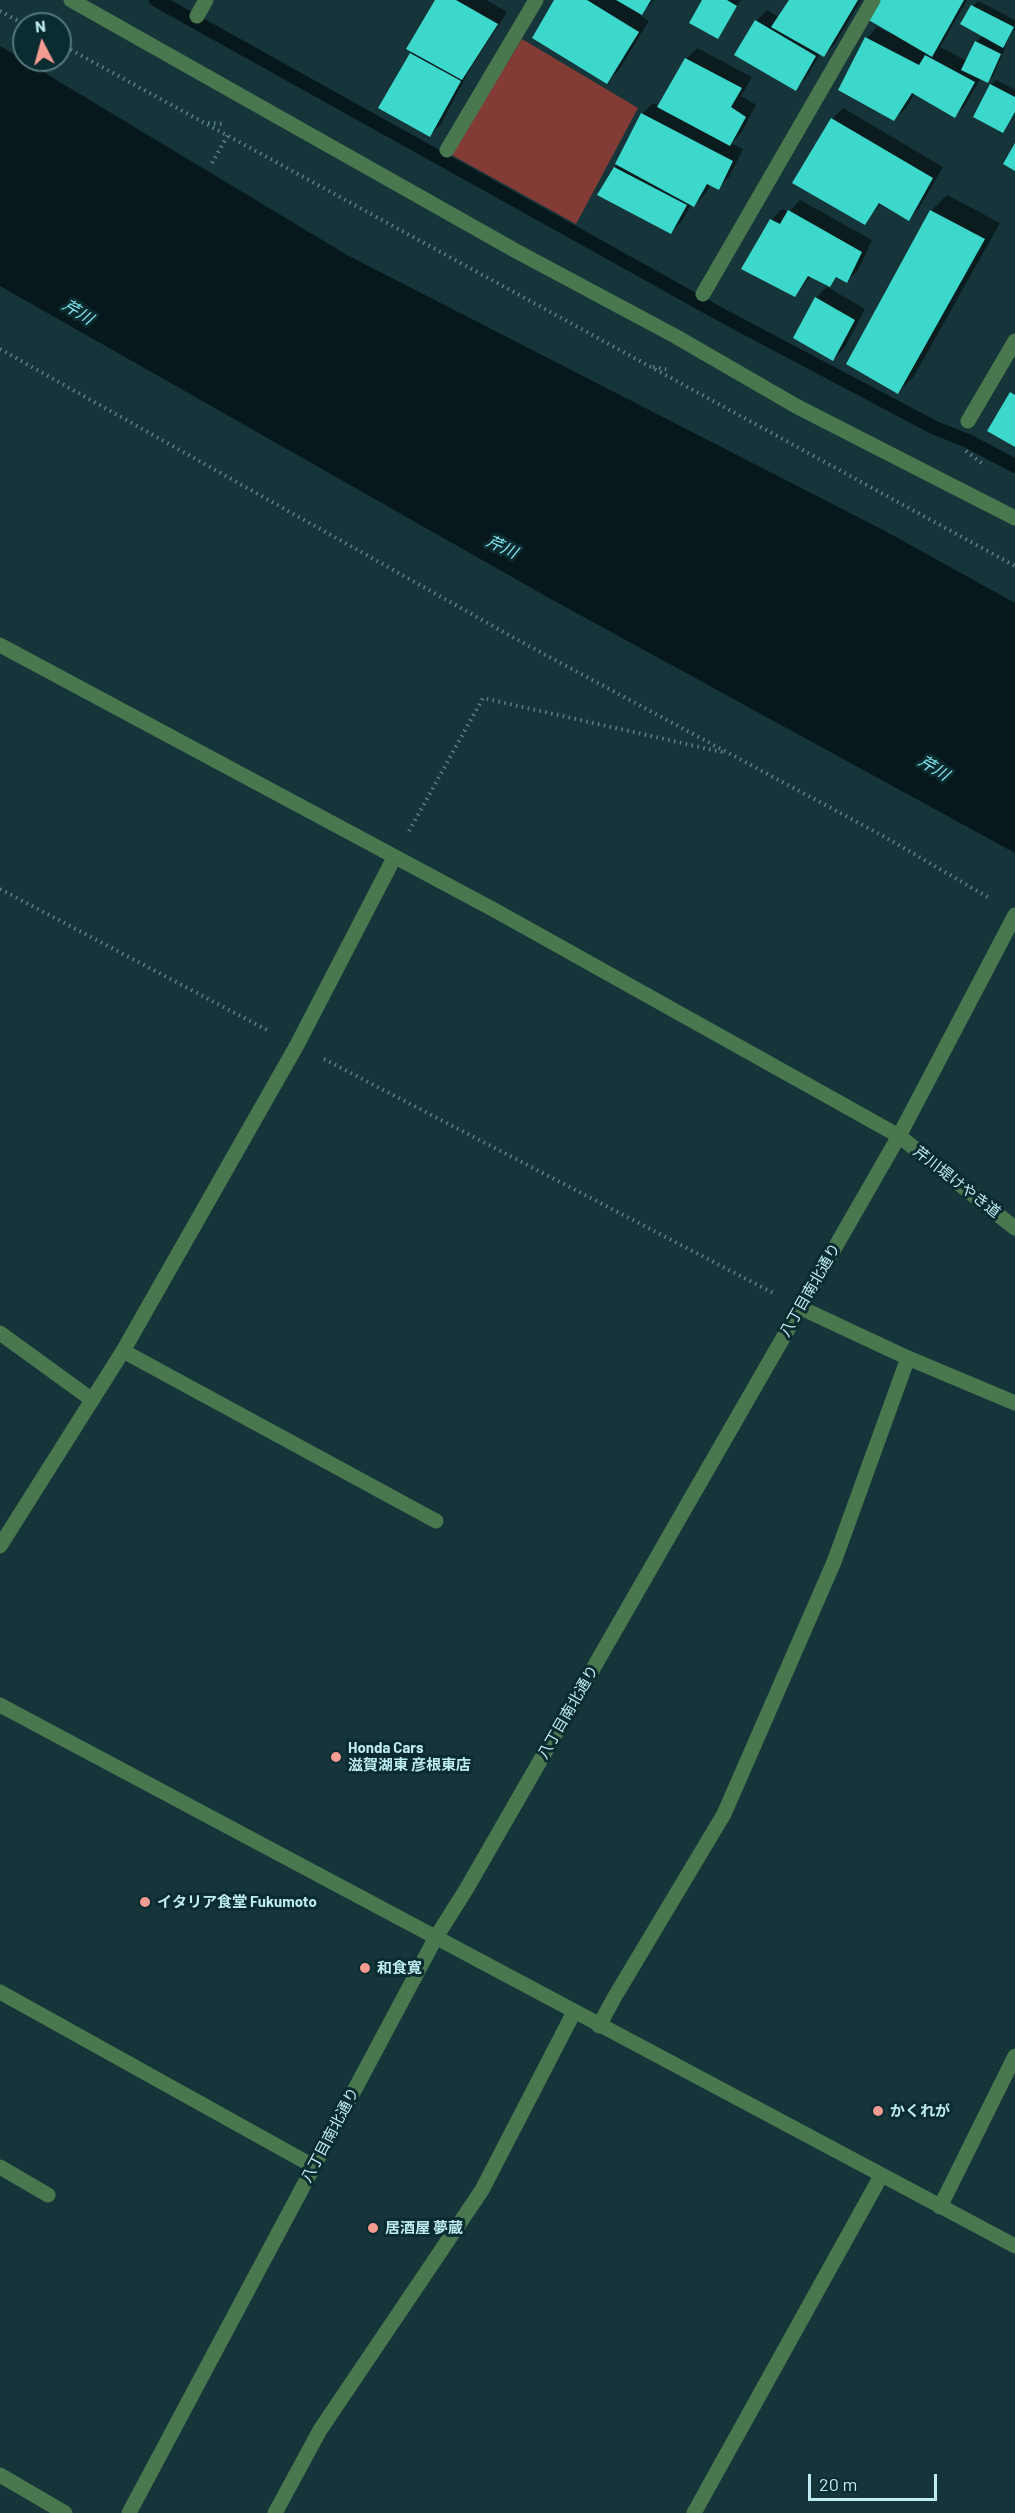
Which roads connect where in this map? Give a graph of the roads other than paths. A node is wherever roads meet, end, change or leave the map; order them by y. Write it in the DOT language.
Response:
graph roads {
  1 [pos="71,0"];
  2 [pos="206,0"];
  3 [pos="536,0"];
  4 [pos="873,0"];
  5 [pos="197,16"];
  6 [pos="447,150"];
  7 [pos="703,294"];
  8 [pos="1015,341"];
  9 [pos="968,421"];
  10 [pos="1015,518"];
  11 [pos="0,645"];
  12 [pos="394,858"];
  13 [pos="1015,915"];
  14 [pos="1011,933"];
  15 [pos="899,1136"];
  16 [pos="1015,1228"];
  17 [pos="799,1307"];
  18 [pos="0,1333"];
  19 [pos="123,1352"];
  20 [pos="908,1358"];
  21 [pos="91,1399"];
  22 [pos="1015,1403"];
  23 [pos="436,1521"];
  24 [pos="0,1546"];
  25 [pos="0,1705"];
  26 [pos="435,1939"];
  27 [pos="0,1992"];
  28 [pos="574,2012"];
  29 [pos="599,2026"];
  30 [pos="1015,2055"];
  31 [pos="314,2166"];
  32 [pos="0,2167"];
  33 [pos="881,2176"];
  34 [pos="48,2195"];
  35 [pos="940,2207"];
  36 [pos="1015,2246"];
  37 [pos="0,2475"];
  38 [pos="65,2513"];
  39 [pos="129,2513"];
  40 [pos="275,2513"];
  41 [pos="694,2513"];
  1 -- 10 [label="street"];
  2 -- 5 [label="street"];
  3 -- 6 [label="street"];
  4 -- 7 [label="street"];
  8 -- 9 [label="street"];
  11 -- 12 [label="street, 芹川堤けやき道"];
  12 -- 15 [label="street, 芹川堤けやき道"];
  12 -- 19 [label="street"];
  13 -- 14 [label="street, 八丁目南北通り"];
  14 -- 15 [label="street, 八丁目南北通り"];
  15 -- 16 [label="street, 芹川堤けやき道"];
  15 -- 17 [label="street, 八丁目南北通り"];
  17 -- 20 [label="street"];
  17 -- 26 [label="street, 八丁目南北通り"];
  18 -- 21 [label="street"];
  19 -- 21 [label="street"];
  19 -- 23 [label="street"];
  20 -- 22 [label="street"];
  20 -- 29 [label="street"];
  21 -- 24 [label="street"];
  25 -- 26 [label="street"];
  26 -- 28 [label="street"];
  26 -- 31 [label="street, 八丁目南北通り"];
  27 -- 31 [label="street"];
  28 -- 29 [label="street"];
  28 -- 40 [label="street"];
  29 -- 33 [label="street"];
  30 -- 35 [label="street"];
  31 -- 39 [label="street, 八丁目南北通り"];
  32 -- 34 [label="street"];
  33 -- 35 [label="street"];
  33 -- 41 [label="street"];
  35 -- 36 [label="street"];
  37 -- 38 [label="street"];
}
